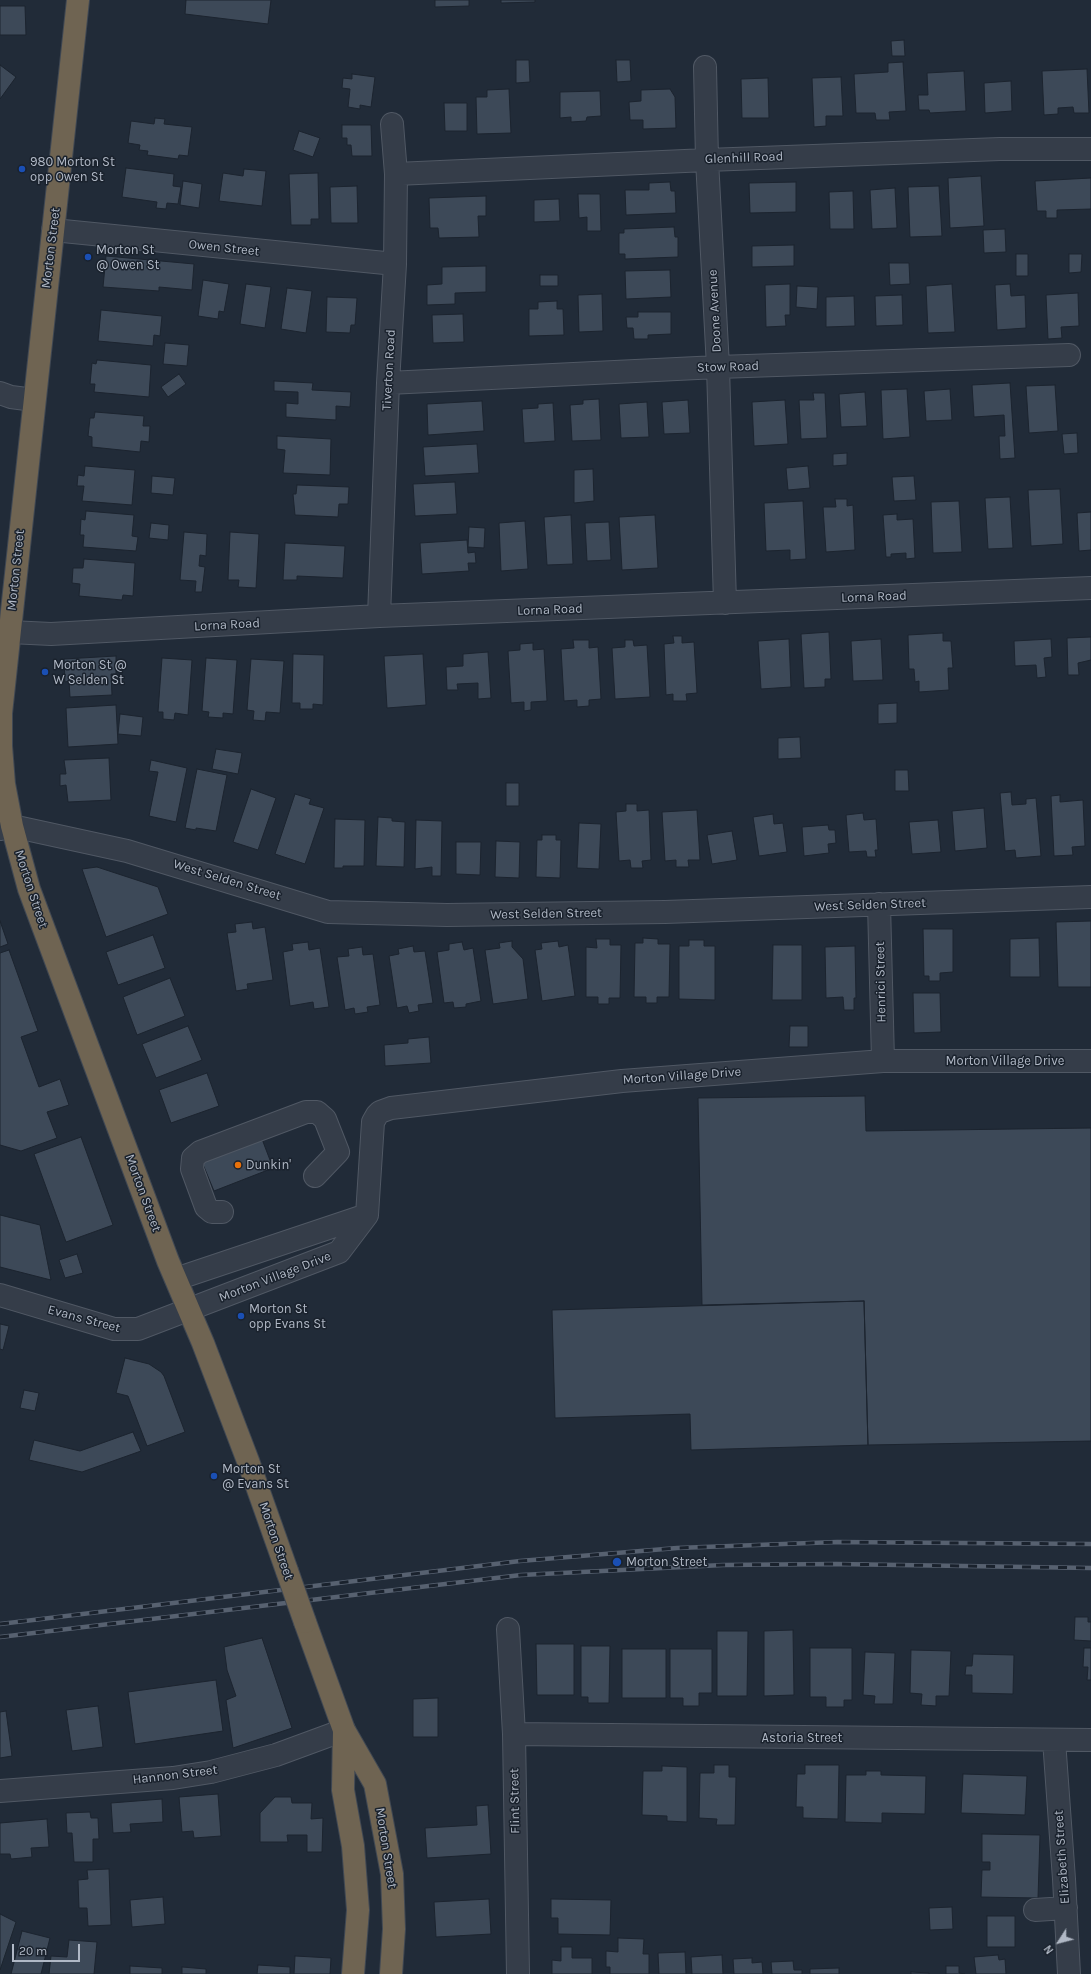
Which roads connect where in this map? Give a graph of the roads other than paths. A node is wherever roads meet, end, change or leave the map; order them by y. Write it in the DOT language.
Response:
graph roads {
  1 [pos="78,0"];
  2 [pos="705,67"];
  3 [pos="392,124"];
  4 [pos="1091,149"];
  5 [pos="706,160"];
  6 [pos="396,174"];
  7 [pos="53,230"];
  8 [pos="395,264"];
  9 [pos="1069,355"];
  10 [pos="718,367"];
  11 [pos="388,383"];
  12 [pos="0,393"];
  13 [pos="34,400"];
  14 [pos="1091,588"];
  15 [pos="725,603"];
  16 [pos="379,616"];
  17 [pos="10,632"];
  18 [pos="1,767"];
  19 [pos="6,828"];
  20 [pos="1091,897"];
  21 [pos="879,904"];
  22 [pos="883,1061"];
  23 [pos="1091,1061"];
  24 [pos="315,1176"];
  25 [pos="222,1212"];
  26 [pos="367,1215"];
  27 [pos="176,1279"];
  28 [pos="0,1295"];
  29 [pos="190,1309"];
  30 [pos="508,1629"];
  31 [pos="344,1730"];
  32 [pos="514,1734"];
  33 [pos="1054,1740"];
  34 [pos="1091,1740"];
  35 [pos="0,1791"];
  36 [pos="1066,1908"];
  37 [pos="1035,1910"];
  38 [pos="353,1974"];
  39 [pos="391,1974"];
  40 [pos="518,1974"];
  41 [pos="1069,1974"];
  1 -- 7 [label="highway, Morton Street"];
  2 -- 5 [label="street, Doone Avenue"];
  3 -- 6 [label="street, Tiverton Road"];
  4 -- 5 [label="street, Glenhill Road"];
  5 -- 6 [label="street, Glenhill Road"];
  5 -- 10 [label="street, Doone Avenue"];
  6 -- 8 [label="street, Tiverton Road"];
  7 -- 8 [label="street, Owen Street"];
  7 -- 13 [label="highway, Morton Street"];
  8 -- 11 [label="street, Tiverton Road"];
  9 -- 10 [label="street, Stow Road"];
  10 -- 11 [label="street, Stow Road"];
  10 -- 15 [label="street, Doone Avenue"];
  11 -- 16 [label="street, Tiverton Road"];
  12 -- 13 [label="street"];
  13 -- 17 [label="highway, Morton Street"];
  14 -- 15 [label="street, Lorna Road"];
  15 -- 16 [label="street, Lorna Road"];
  16 -- 17 [label="street, Lorna Road"];
  17 -- 18 [label="highway, Morton Street"];
  18 -- 19 [label="highway, Morton Street"];
  19 -- 21 [label="street, West Selden Street"];
  19 -- 27 [label="highway, Morton Street"];
  20 -- 21 [label="street, West Selden Street"];
  21 -- 22 [label="street, Henrici Street"];
  22 -- 23 [label="street, Morton Village Drive"];
  22 -- 26 [label="street, Morton Village Drive"];
  24 -- 25 [label="street"];
  26 -- 27 [label="street"];
  26 -- 29 [label="street, Morton Village Drive"];
  27 -- 29 [label="highway, Morton Street"];
  28 -- 29 [label="street, Evans Street"];
  29 -- 31 [label="highway, Morton Street, bridge"];
  30 -- 32 [label="street, Flint Street"];
  31 -- 35 [label="street, Hannon Street"];
  31 -- 38 [label="highway, Morton Street"];
  31 -- 39 [label="highway, Morton Street"];
  32 -- 33 [label="street, Astoria Street"];
  32 -- 40 [label="street, Flint Street"];
  33 -- 34 [label="street, Astoria Street"];
  33 -- 36 [label="street, Elizabeth Street"];
  36 -- 37 [label="street"];
  36 -- 41 [label="street, Elizabeth Street"];
}
